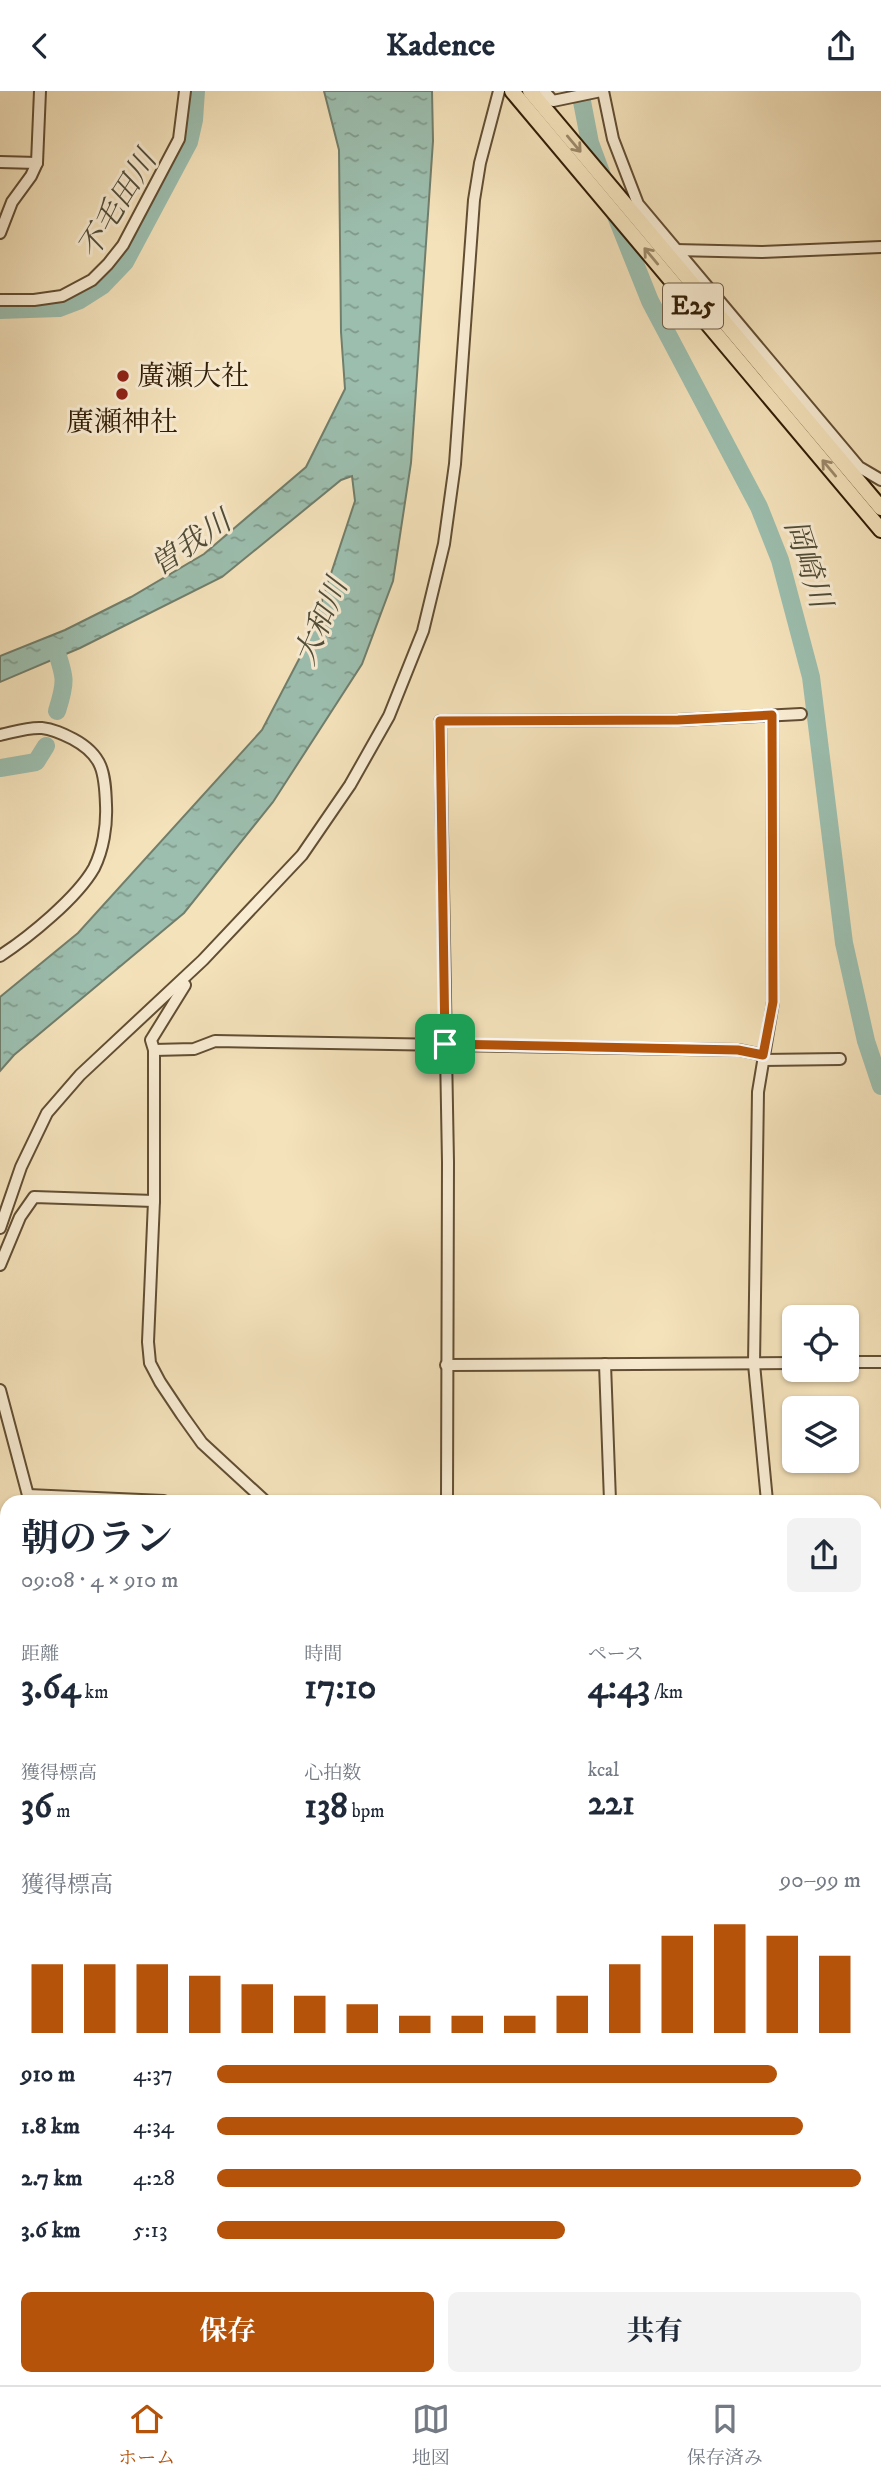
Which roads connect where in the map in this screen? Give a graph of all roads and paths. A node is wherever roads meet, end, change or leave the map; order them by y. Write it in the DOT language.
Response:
graph roads {
  1 [pos="40,91"];
  2 [pos="185,91"];
  3 [pos="499,91"];
  4 [pos="512,91"];
  5 [pos="530,91"];
  6 [pos="544,91"];
  7 [pos="601,91"];
  8 [pos="0,162"];
  9 [pos="37,163"];
  10 [pos="0,233"];
  11 [pos="881,247"];
  12 [pos="675,250"];
  13 [pos="0,300"];
  14 [pos="881,480"];
  15 [pos="878,519"];
  16 [pos="801,714"];
  17 [pos="772,715"];
  18 [pos="0,735"];
  19 [pos="0,956"];
  20 [pos="203,960"];
  21 [pos="445,1044"];
  22 [pos="154,1050"];
  23 [pos="763,1058"];
  24 [pos="840,1059"];
  25 [pos="154,1201"];
  26 [pos="0,1228"];
  27 [pos="0,1265"];
  28 [pos="859,1362"];
  29 [pos="782,1363"];
  30 [pos="881,1363"];
  31 [pos="605,1364"];
  32 [pos="754,1364"];
  33 [pos="446,1365"];
  34 [pos="0,1390"];
  35 [pos="28,1495"];
  36 [pos="258,1495"];
  37 [pos="447,1495"];
  38 [pos="610,1495"];
  39 [pos="765,1495"];
  1 -- 9 [label="street"];
  2 -- 13 [label="street"];
  3 -- 20 [label="street"];
  15 -- 4 [label="highway, E25, one-way"];
  5 -- 15 [label="highway, E25, one-way"];
  6 -- 7 [label="street"];
  7 -- 12 [label="street"];
  8 -- 9 [label="street"];
  9 -- 10 [label="street"];
  11 -- 12 [label="street"];
  12 -- 14 [label="street"];
  16 -- 17 [label="street"];
  17 -- 21 [label="street"];
  17 -- 23 [label="street"];
  18 -- 19 [label="street"];
  20 -- 22 [label="street"];
  20 -- 26 [label="street"];
  21 -- 22 [label="street"];
  21 -- 23 [label="street"];
  21 -- 33 [label="street"];
  22 -- 25 [label="street"];
  23 -- 24 [label="street"];
  23 -- 32 [label="street"];
  25 -- 27 [label="street"];
  25 -- 36 [label="street"];
  28 -- 30 [label="street"];
  29 -- 32 [label="street"];
  31 -- 32 [label="street"];
  31 -- 33 [label="street"];
  31 -- 38 [label="street"];
  32 -- 39 [label="street"];
  33 -- 37 [label="street"];
  34 -- 35 [label="street"];
}
